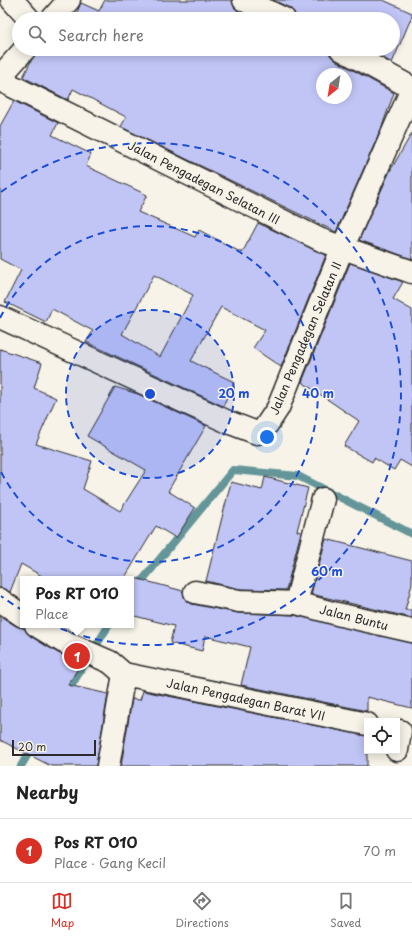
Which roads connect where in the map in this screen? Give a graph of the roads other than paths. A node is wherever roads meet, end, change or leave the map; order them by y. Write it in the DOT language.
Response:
graph roads {
  1 [pos="12,0"];
  2 [pos="69,0"];
  3 [pos="244,0"];
  4 [pos="23,12"];
  5 [pos="58,12"];
  6 [pos="269,12"];
  7 [pos="19,56"];
  8 [pos="355,56"];
  9 [pos="0,79"];
  10 [pos="412,88"];
  11 [pos="342,249"];
  12 [pos="412,272"];
  13 [pos="0,317"];
  14 [pos="323,499"];
  15 [pos="195,592"];
  16 [pos="0,600"];
  17 [pos="296,603"];
  18 [pos="20,614"];
  19 [pos="41,628"];
  20 [pos="412,631"];
  21 [pos="117,668"];
  22 [pos="364,723"];
  23 [pos="401,739"];
  24 [pos="108,766"];
  25 [pos="394,766"];
  1 -- 4 [label="street"];
  2 -- 5 [label="street"];
  3 -- 6 [label="street"];
  7 -- 9 [label="street"];
  8 -- 10 [label="street"];
  9 -- 11 [label="street, Jalan Pengadegan Selatan III"];
  10 -- 11 [label="street, Jalan Pengadegan Selatan II"];
  11 -- 12 [label="street, Jalan Pengadegan Selatan III"];
  11 -- 13 [label="street, Jalan Pengadegan Selatan II"];
  14 -- 17 [label="street"];
  15 -- 17 [label="street, Jalan Buntu"];
  16 -- 18 [label="street"];
  17 -- 20 [label="street, Jalan Buntu"];
  19 -- 21 [label="street, Jalan Pengadegan Barat VII"];
  21 -- 22 [label="street, Jalan Pengadegan Barat VII"];
  21 -- 24 [label="street"];
  23 -- 25 [label="street"];
}
